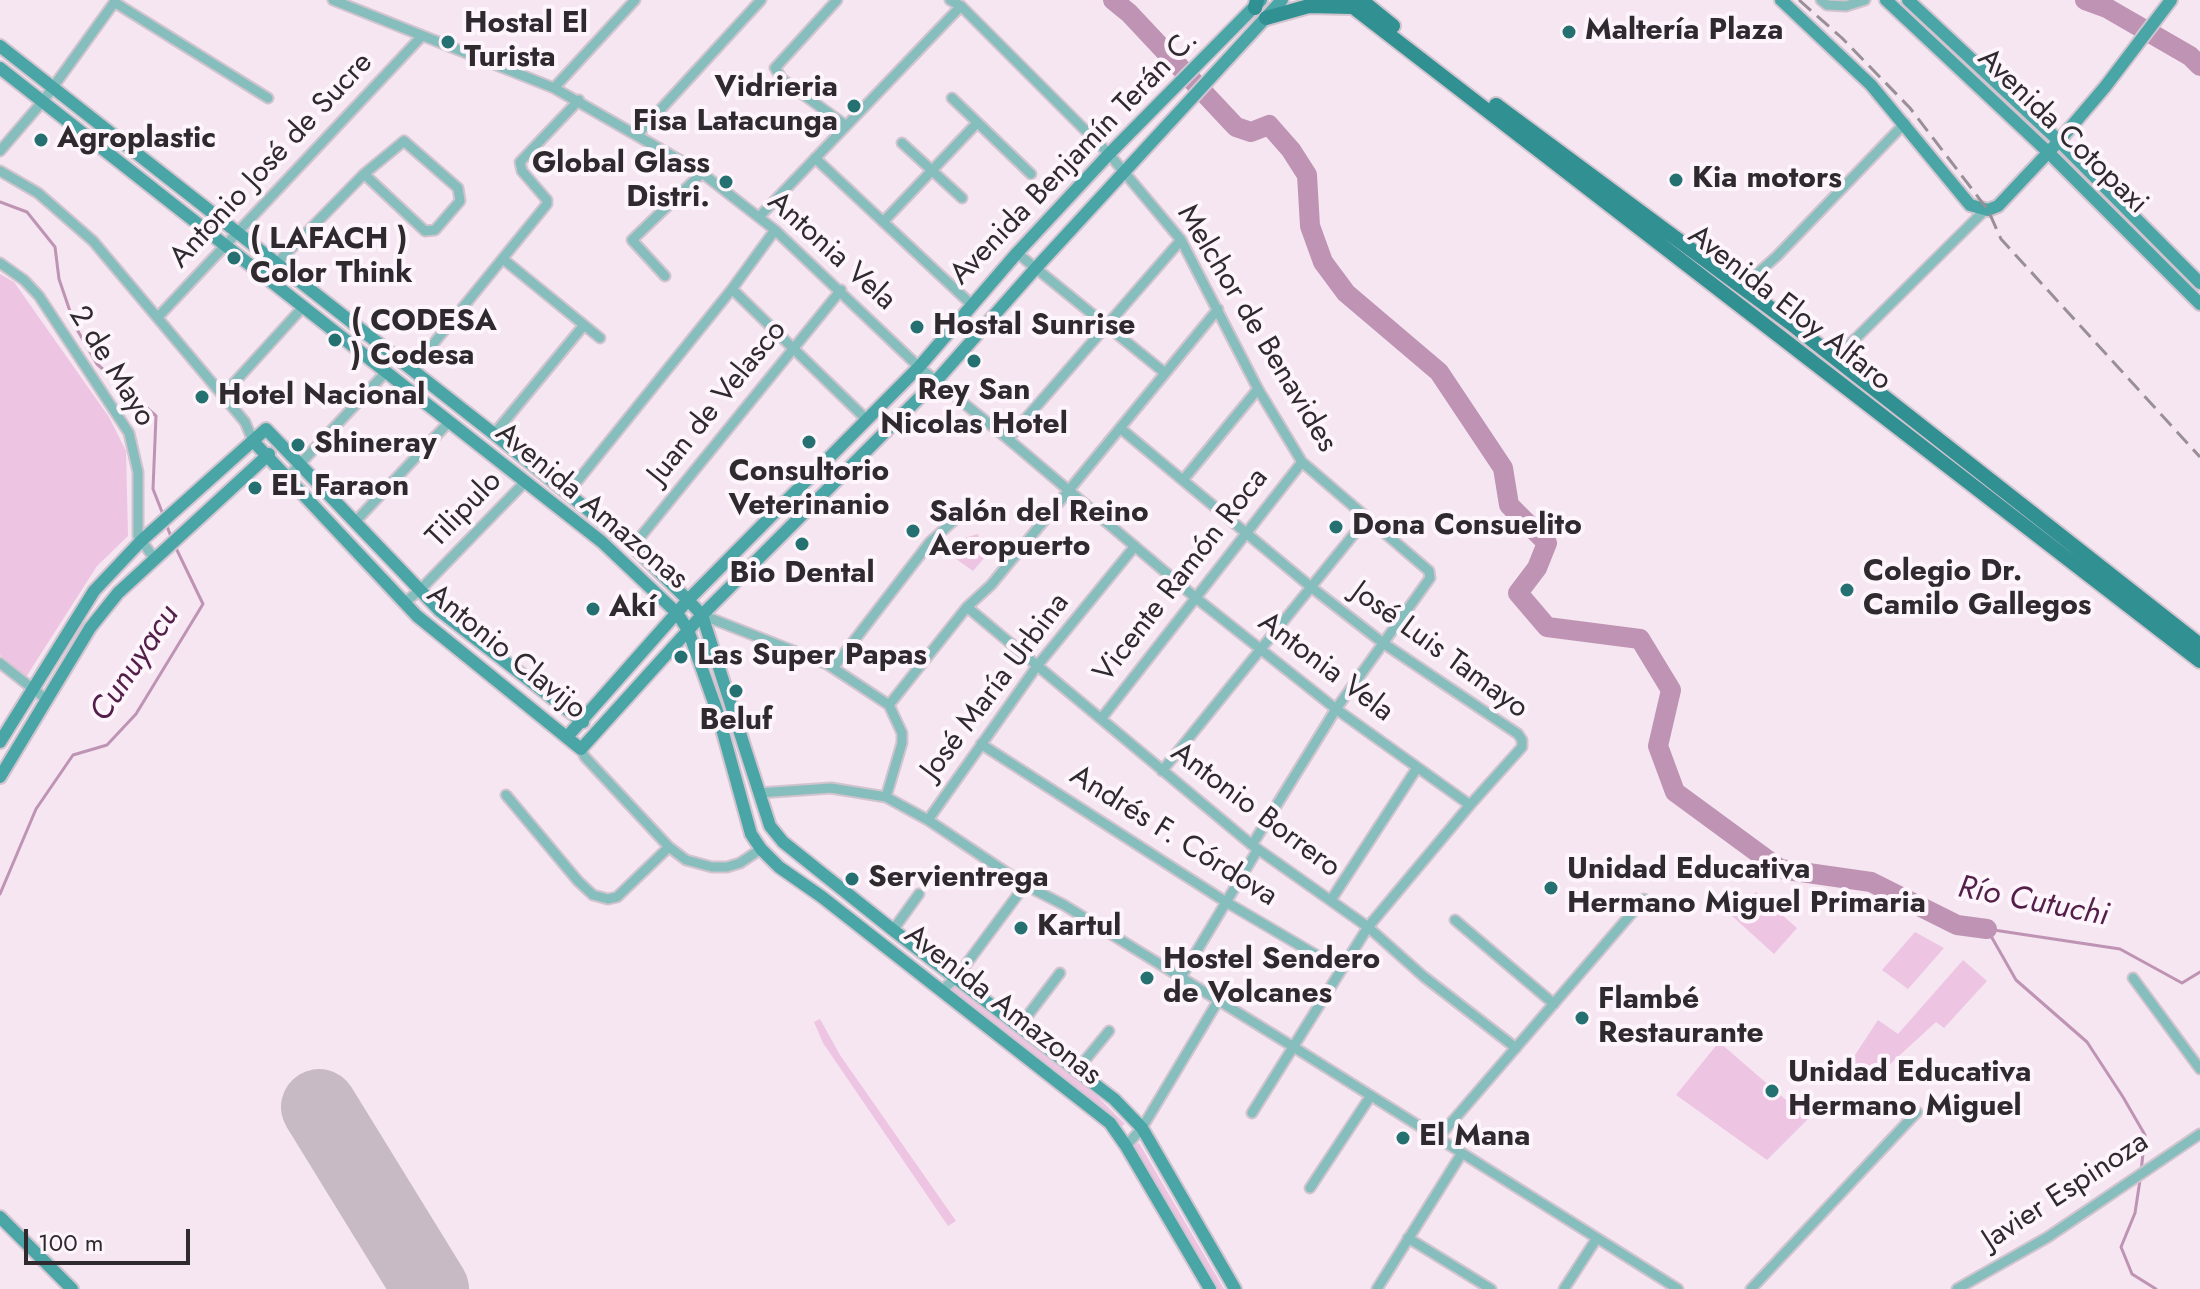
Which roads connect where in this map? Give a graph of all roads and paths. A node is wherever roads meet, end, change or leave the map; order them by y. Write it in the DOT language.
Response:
graph roads {
  1 [pos="333,0"];
  2 [pos="635,0"];
  3 [pos="761,0"];
  4 [pos="837,0"];
  5 [pos="950,0"];
  6 [pos="1282,0"];
  7 [pos="1781,0"];
  8 [pos="1821,0"];
  9 [pos="1865,0"];
  10 [pos="1886,0"];
  11 [pos="1908,0"];
  12 [pos="2171,0"];
  13 [pos="115,1"];
  14 [pos="1352,2"];
  15 [pos="347,3"];
  16 [pos="961,6"];
  17 [pos="1260,6"];
  18 [pos="421,37"];
  19 [pos="0,46"];
  20 [pos="0,68"];
  21 [pos="53,86"];
  22 [pos="554,88"];
  23 [pos="268,98"];
  24 [pos="952,98"];
  25 [pos="579,100"];
  26 [pos="43,101"];
  27 [pos="977,123"];
  28 [pos="1905,123"];
  29 [pos="845,125"];
  30 [pos="638,134"];
  31 [pos="2059,141"];
  32 [pos="902,143"];
  33 [pos="0,151"];
  34 [pos="1112,152"];
  35 [pos="2049,153"];
  36 [pos="815,158"];
  37 [pos="1128,167"];
  38 [pos="0,171"];
  39 [pos="932,171"];
  40 [pos="702,173"];
  41 [pos="364,174"];
  42 [pos="1031,174"];
  43 [pos="962,198"];
  44 [pos="1985,210"];
  45 [pos="759,217"];
  46 [pos="883,222"];
  47 [pos="775,230"];
  48 [pos="238,232"];
  49 [pos="1181,240"];
  50 [pos="227,245"];
  51 [pos="1017,253"];
  52 [pos="503,259"];
  53 [pos="0,263"];
  54 [pos="277,263"];
  55 [pos="1035,269"];
  56 [pos="665,276"];
  57 [pos="2200,283"];
  58 [pos="1742,287"];
  59 [pos="732,289"];
  60 [pos="841,290"];
  61 [pos="971,304"];
  62 [pos="2200,304"];
  63 [pos="303,307"];
  64 [pos="1218,309"];
  65 [pos="158,317"];
  66 [pos="584,325"];
  67 [pos="1105,325"];
  68 [pos="600,338"];
  69 [pos="793,347"];
  70 [pos="1836,358"];
  71 [pos="919,367"];
  72 [pos="412,370"];
  73 [pos="386,372"];
  74 [pos="1165,373"];
  75 [pos="937,380"];
  76 [pos="1258,389"];
  77 [pos="223,395"];
  78 [pos="866,419"];
  79 [pos="245,422"];
  80 [pos="449,422"];
  81 [pos="1120,428"];
  82 [pos="266,429"];
  83 [pos="494,434"];
  84 [pos="1008,439"];
  85 [pos="253,441"];
  86 [pos="280,444"];
  87 [pos="266,457"];
  88 [pos="1302,462"];
  89 [pos="300,465"];
  90 [pos="286,479"];
  91 [pos="1183,480"];
  92 [pos="525,482"];
  93 [pos="1068,490"];
  94 [pos="567,494"];
  95 [pos="960,515"];
  96 [pos="1367,518"];
  97 [pos="355,522"];
  98 [pos="1246,533"];
  99 [pos="141,541"];
  100 [pos="633,546"];
  101 [pos="1135,546"];
  102 [pos="154,558"];
  103 [pos="1311,587"];
  104 [pos="420,590"];
  105 [pos="1196,598"];
  106 [pos="688,600"];
  107 [pos="404,603"];
  108 [pos="967,607"];
  109 [pos="677,613"];
  110 [pos="702,615"];
  111 [pos="688,630"];
  112 [pos="1383,643"];
  113 [pos="2200,645"];
  114 [pos="1260,650"];
  115 [pos="2200,661"];
  116 [pos="0,663"];
  117 [pos="1037,666"];
  118 [pos="833,668"];
  119 [pos="31,688"];
  120 [pos="46,699"];
  121 [pos="889,705"];
  122 [pos="1336,709"];
  123 [pos="1101,719"];
  124 [pos="583,722"];
  125 [pos="567,737"];
  126 [pos="0,742"];
  127 [pos="981,744"];
  128 [pos="581,749"];
  129 [pos="1417,768"];
  130 [pos="1162,771"];
  131 [pos="0,777"];
  132 [pos="759,793"];
  133 [pos="506,795"];
  134 [pos="886,797"];
  135 [pos="1470,805"];
  136 [pos="928,820"];
  137 [pos="669,847"];
  138 [pos="1255,847"];
  139 [pos="761,849"];
  140 [pos="1025,885"];
  141 [pos="919,894"];
  142 [pos="1644,899"];
  143 [pos="1331,900"];
  144 [pos="1226,902"];
  145 [pos="1455,920"];
  146 [pos="1368,927"];
  147 [pos="893,930"];
  148 [pos="1340,969"];
  149 [pos="1060,973"];
  150 [pos="956,978"];
  151 [pos="2133,978"];
  152 [pos="1180,979"];
  153 [pos="941,991"];
  154 [pos="1218,1001"];
  155 [pos="1554,1004"];
  156 [pos="1019,1027"];
  157 [pos="1109,1031"];
  158 [pos="1292,1046"];
  159 [pos="1516,1048"];
  160 [pos="2200,1069"];
  161 [pos="1077,1070"];
  162 [pos="1370,1097"];
  163 [pos="1917,1112"];
  164 [pos="1252,1113"];
  165 [pos="1142,1128"];
  166 [pos="2198,1136"];
  167 [pos="1438,1138"];
  168 [pos="1126,1146"];
  169 [pos="1462,1153"];
  170 [pos="1310,1188"];
  171 [pos="0,1217"];
  172 [pos="1408,1238"];
  173 [pos="1597,1238"];
  174 [pos="72,1289"];
  175 [pos="1210,1289"];
  176 [pos="1235,1289"];
  177 [pos="1377,1289"];
  178 [pos="1491,1289"];
  179 [pos="1564,1289"];
  180 [pos="1678,1289"];
  181 [pos="1751,1289"];
  182 [pos="1957,1289"];
  1 -- 15 [label="street, Antonia Vela"];
  2 -- 22 [label="street"];
  3 -- 30 [label="street"];
  4 -- 29 [label="street"];
  5 -- 16 [label="street, Melchor de Benavides"];
  6 -- 17 [label="main road, Avenida Benjamín Terán C."];
  7 -- 28 [label="main road"];
  8 -- 9 [label="street"];
  10 -- 35 [label="main road, Avenida Cotopaxi"];
  11 -- 31 [label="main road, Avenida Cotopaxi"];
  12 -- 31 [label="main road"];
  13 -- 21 [label="street"];
  13 -- 23 [label="street"];
  14 -- 17 [label="main road"];
  14 -- 58 [label="main road, Avenida Eloy Alfaro"];
  14 -- 115 [label="main road, Avenida Eloy Alfaro"];
  15 -- 18 [label="street, Antonia Vela"];
  16 -- 29 [label="street"];
  16 -- 34 [label="street, Melchor de Benavides"];
  17 -- 34 [label="main road, Avenida Benjamín Terán C."];
  17 -- 37 [label="main road, Avenida Benjamín Terán C."];
  18 -- 22 [label="street, Antonia Vela"];
  18 -- 48 [label="street, Antonio José de Sucre"];
  19 -- 21 [label="main road, Avenida Amazonas"];
  20 -- 26 [label="main road, Avenida Amazonas"];
  21 -- 26 [label="street"];
  21 -- 48 [label="main road, Avenida Amazonas"];
  22 -- 25 [label="street, Antonia Vela"];
  24 -- 27 [label="street"];
  25 -- 30 [label="street, Antonia Vela"];
  25 -- 52 [label="street"];
  26 -- 33 [label="street"];
  26 -- 50 [label="main road, Avenida Amazonas"];
  27 -- 39 [label="street"];
  27 -- 42 [label="street"];
  28 -- 44 [label="main road"];
  28 -- 58 [label="street"];
  29 -- 36 [label="street"];
  30 -- 40 [label="street, Antonia Vela"];
  31 -- 35 [label="main road"];
  31 -- 57 [label="main road, Avenida Cotopaxi"];
  32 -- 39 [label="street"];
  34 -- 37 [label="street, Melchor de Benavides"];
  34 -- 51 [label="main road, Avenida Benjamín Terán C."];
  35 -- 44 [label="main road"];
  35 -- 62 [label="main road, Avenida Cotopaxi"];
  36 -- 45 [label="street"];
  36 -- 46 [label="street"];
  37 -- 49 [label="street, Melchor de Benavides"];
  37 -- 55 [label="main road, Avenida Benjamín Terán C."];
  38 -- 65 [label="street, Antonio Clavijo"];
  39 -- 43 [label="street"];
  39 -- 46 [label="street"];
  40 -- 45 [label="street, Antonia Vela"];
  40 -- 56 [label="street"];
  41 -- 41 [label="street"];
  41 -- 54 [label="street"];
  44 -- 70 [label="street"];
  45 -- 47 [label="street, Antonia Vela"];
  46 -- 61 [label="street"];
  47 -- 59 [label="street"];
  47 -- 60 [label="street, Antonia Vela"];
  48 -- 50 [label="street, Antonio José de Sucre"];
  48 -- 54 [label="main road, Avenida Amazonas"];
  49 -- 64 [label="street, Melchor de Benavides"];
  49 -- 67 [label="street"];
  50 -- 63 [label="main road, Avenida Amazonas"];
  50 -- 65 [label="street, Antonio José de Sucre"];
  51 -- 55 [label="street"];
  51 -- 61 [label="main road, Avenida Benjamín Terán C."];
  52 -- 66 [label="street"];
  52 -- 72 [label="street"];
  53 -- 99 [label="street, 2 de Mayo"];
  54 -- 72 [label="main road, Avenida Amazonas"];
  55 -- 67 [label="street"];
  55 -- 75 [label="main road, Avenida Benjamín Terán C."];
  58 -- 70 [label="main road, Avenida Eloy Alfaro"];
  59 -- 69 [label="street"];
  59 -- 94 [label="street"];
  60 -- 69 [label="street, Juan de Velasco"];
  60 -- 71 [label="street, Antonia Vela"];
  61 -- 71 [label="main road, Avenida Benjamín Terán C."];
  63 -- 73 [label="main road, Avenida Amazonas"];
  63 -- 77 [label="street"];
  64 -- 74 [label="street"];
  64 -- 76 [label="street, Melchor de Benavides"];
  65 -- 77 [label="street, Antonio Clavijo"];
  66 -- 68 [label="street"];
  66 -- 83 [label="street"];
  67 -- 74 [label="street"];
  67 -- 84 [label="street"];
  69 -- 78 [label="street"];
  69 -- 100 [label="street, Juan de Velasco"];
  70 -- 113 [label="main road, Avenida Eloy Alfaro"];
  71 -- 75 [label="street, Antonia Vela"];
  71 -- 78 [label="main road, Avenida Benjamín Terán C."];
  72 -- 83 [label="main road, Avenida Amazonas"];
  73 -- 80 [label="main road, Avenida Amazonas"];
  73 -- 89 [label="street"];
  74 -- 81 [label="street"];
  75 -- 84 [label="street, Antonia Vela"];
  75 -- 110 [label="main road, Avenida Benjamín Terán C."];
  76 -- 88 [label="street, Melchor de Benavides"];
  76 -- 91 [label="street"];
  77 -- 79 [label="street, Antonio Clavijo"];
  78 -- 106 [label="main road, Avenida Benjamín Terán C."];
  79 -- 82 [label="street, Antonio Clavijo"];
  79 -- 85 [label="street, Antonio Clavijo"];
  80 -- 92 [label="main road, Avenida Amazonas"];
  80 -- 97 [label="street"];
  81 -- 91 [label="street, José Luis Tamayo"];
  81 -- 93 [label="street"];
  82 -- 85 [label="main road"];
  82 -- 86 [label="main road, Antonio Clavijo"];
  83 -- 94 [label="main road, Avenida Amazonas"];
  84 -- 93 [label="street, Antonia Vela"];
  85 -- 87 [label="main road, Antonio Clavijo"];
  85 -- 99 [label="main road"];
  86 -- 87 [label="main road"];
  86 -- 89 [label="main road, Antonio Clavijo"];
  87 -- 90 [label="main road, Antonio Clavijo"];
  87 -- 102 [label="main road"];
  88 -- 96 [label="street, Melchor de Benavides"];
  88 -- 98 [label="street, Vicente Ramón Roca"];
  89 -- 90 [label="street"];
  89 -- 97 [label="main road, Antonio Clavijo"];
  90 -- 107 [label="main road, Antonio Clavijo"];
  91 -- 98 [label="street, José Luis Tamayo"];
  92 -- 104 [label="street, Tilipulo"];
  92 -- 109 [label="main road, Avenida Amazonas"];
  93 -- 101 [label="street, Antonia Vela"];
  93 -- 108 [label="street"];
  94 -- 100 [label="main road, Avenida Amazonas"];
  95 -- 118 [label="street"];
  96 -- 103 [label="street"];
  96 -- 112 [label="street, Melchor de Benavides"];
  97 -- 104 [label="main road, Antonio Clavijo"];
  98 -- 103 [label="street, José Luis Tamayo"];
  98 -- 105 [label="street, Vicente Ramón Roca"];
  99 -- 102 [label="street"];
  99 -- 119 [label="main road"];
  100 -- 106 [label="main road, Avenida Amazonas"];
  101 -- 105 [label="street, Antonia Vela"];
  101 -- 117 [label="street, José María Urbina"];
  102 -- 120 [label="main road"];
  103 -- 112 [label="street, José Luis Tamayo"];
  103 -- 114 [label="street"];
  104 -- 107 [label="street, Tilipulo"];
  104 -- 124 [label="main road, Antonio Clavijo"];
  105 -- 114 [label="street, Antonia Vela"];
  105 -- 123 [label="street, Vicente Ramón Roca"];
  106 -- 109 [label="main road, Avenida Benjamín Terán C."];
  106 -- 110 [label="main road, Avenida Amazonas"];
  107 -- 125 [label="main road, Antonio Clavijo"];
  108 -- 117 [label="street, Antonio Borrero"];
  108 -- 121 [label="street"];
  109 -- 111 [label="main road, Avenida Amazonas"];
  109 -- 124 [label="main road, Avenida Benjamín Terán C."];
  110 -- 111 [label="main road, Avenida Benjamín Terán C."];
  110 -- 118 [label="street"];
  110 -- 132 [label="main road, Avenida Amazonas"];
  111 -- 128 [label="main road, Avenida Benjamín Terán C."];
  111 -- 139 [label="main road, Avenida Amazonas"];
  112 -- 122 [label="street"];
  112 -- 135 [label="street, José Luis Tamayo"];
  114 -- 122 [label="street, Antonia Vela"];
  114 -- 130 [label="street"];
  116 -- 119 [label="street"];
  117 -- 123 [label="street, Antonio Borrero"];
  117 -- 127 [label="street, José María Urbina"];
  118 -- 121 [label="street"];
  119 -- 120 [label="street"];
  119 -- 126 [label="main road"];
  120 -- 131 [label="main road"];
  121 -- 134 [label="street"];
  122 -- 129 [label="street, Antonia Vela"];
  122 -- 138 [label="street"];
  123 -- 130 [label="street, Antonio Borrero"];
  124 -- 125 [label="main road, Avenida Benjamín Terán C."];
  125 -- 128 [label="main road, Antonio Clavijo"];
  127 -- 136 [label="street, José María Urbina"];
  127 -- 144 [label="street, Andrés F. Córdova"];
  128 -- 137 [label="street, Antonio Clavijo"];
  129 -- 135 [label="street, Antonia Vela"];
  129 -- 143 [label="street"];
  130 -- 138 [label="street, Antonio Borrero"];
  132 -- 134 [label="street"];
  132 -- 147 [label="main road, Avenida Amazonas"];
  133 -- 137 [label="street"];
  134 -- 136 [label="street"];
  135 -- 146 [label="street, José Luis Tamayo"];
  136 -- 140 [label="street"];
  137 -- 139 [label="street, Antonio Clavijo"];
  138 -- 143 [label="street, Antonio Borrero"];
  138 -- 144 [label="street"];
  139 -- 153 [label="main road, Avenida Amazonas"];
  140 -- 150 [label="street"];
  140 -- 152 [label="street"];
  141 -- 147 [label="street"];
  142 -- 155 [label="street"];
  143 -- 146 [label="street, Antonio Borrero"];
  144 -- 148 [label="street, Andrés F. Córdova"];
  144 -- 152 [label="street"];
  145 -- 155 [label="street"];
  146 -- 148 [label="street, José Luis Tamayo"];
  146 -- 159 [label="street, Antonio Borrero"];
  147 -- 150 [label="main road, Avenida Amazonas"];
  148 -- 158 [label="street, José Luis Tamayo"];
  149 -- 156 [label="street"];
  150 -- 153 [label="street"];
  150 -- 156 [label="main road, Avenida Amazonas"];
  151 -- 160 [label="street"];
  152 -- 154 [label="street"];
  153 -- 168 [label="main road, Avenida Amazonas"];
  154 -- 158 [label="street"];
  154 -- 165 [label="street"];
  155 -- 159 [label="street"];
  156 -- 161 [label="main road, Avenida Amazonas"];
  157 -- 161 [label="street"];
  158 -- 162 [label="street"];
  158 -- 164 [label="street, José Luis Tamayo"];
  159 -- 167 [label="street"];
  161 -- 165 [label="main road, Avenida Amazonas"];
  162 -- 167 [label="street"];
  162 -- 170 [label="street"];
  163 -- 181 [label="street"];
  165 -- 168 [label="street"];
  165 -- 176 [label="main road, Avenida Amazonas"];
  166 -- 182 [label="street, Javier Espinoza"];
  167 -- 169 [label="street"];
  168 -- 175 [label="main road, Avenida Amazonas"];
  169 -- 172 [label="street"];
  169 -- 173 [label="street"];
  171 -- 174 [label="main road"];
  172 -- 177 [label="street"];
  172 -- 178 [label="street"];
  173 -- 179 [label="street"];
  173 -- 180 [label="street"];
}
